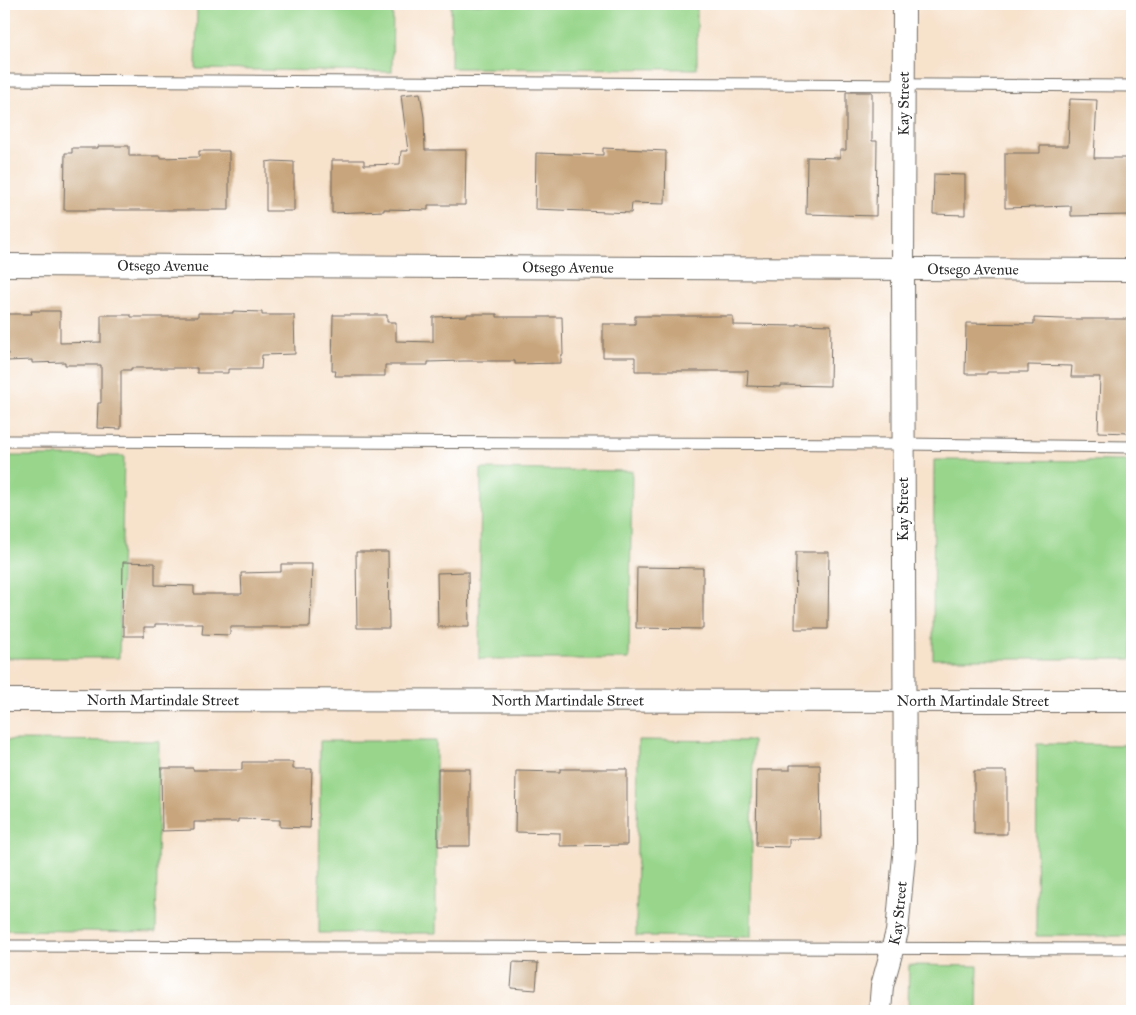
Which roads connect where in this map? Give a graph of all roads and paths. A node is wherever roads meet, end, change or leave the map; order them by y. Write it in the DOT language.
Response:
graph roads {
  1 [pos="904,4"];
  2 [pos="4,80"];
  3 [pos="903,85"];
  4 [pos="1132,86"];
  5 [pos="4,266"];
  6 [pos="903,269"];
  7 [pos="1132,270"];
  8 [pos="4,441"];
  9 [pos="903,444"];
  10 [pos="1132,447"];
  11 [pos="4,700"];
  12 [pos="904,700"];
  13 [pos="1132,701"];
  14 [pos="4,946"];
  15 [pos="892,948"];
  16 [pos="1132,949"];
  17 [pos="880,1011"];
  1 -- 3 [label="street, Kay Street"];
  2 -- 3 [label="lane"];
  3 -- 4 [label="lane"];
  3 -- 6 [label="street, Kay Street"];
  5 -- 6 [label="street, Otsego Avenue"];
  6 -- 7 [label="street, Otsego Avenue"];
  6 -- 9 [label="street, Kay Street"];
  8 -- 9 [label="lane"];
  9 -- 10 [label="lane"];
  9 -- 12 [label="street, Kay Street"];
  11 -- 12 [label="street, North Martindale Street"];
  12 -- 13 [label="street, North Martindale Street"];
  12 -- 15 [label="street, Kay Street"];
  14 -- 15 [label="lane"];
  15 -- 16 [label="lane"];
  15 -- 17 [label="street, Kay Street"];
}
